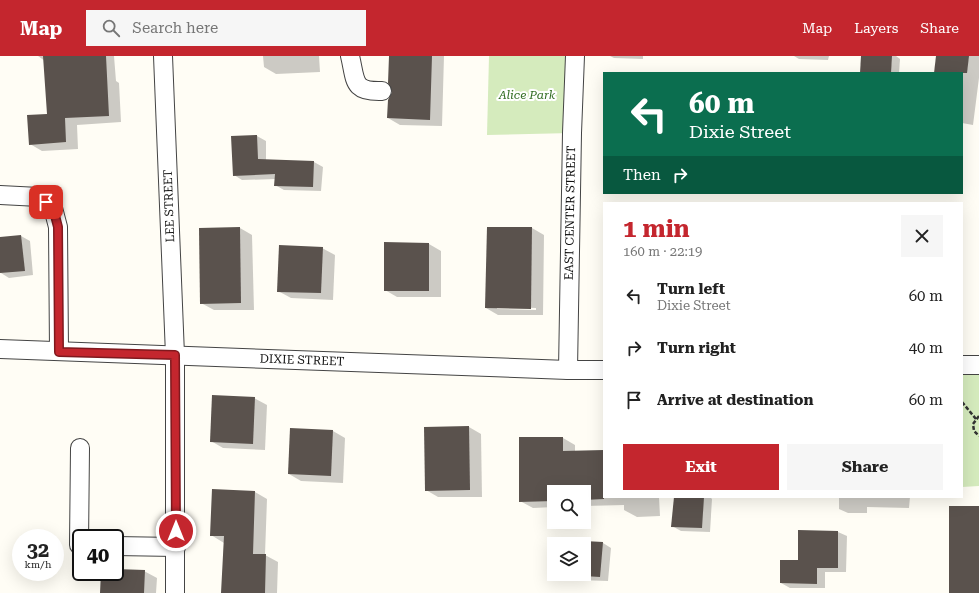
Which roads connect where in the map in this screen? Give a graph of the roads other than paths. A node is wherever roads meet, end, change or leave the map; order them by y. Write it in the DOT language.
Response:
graph roads {
  1 [pos="163,56"];
  2 [pos="350,56"];
  3 [pos="575,56"];
  4 [pos="382,91"];
  5 [pos="0,195"];
  6 [pos="0,349"];
  7 [pos="59,352"];
  8 [pos="175,355"];
  9 [pos="963,365"];
  10 [pos="979,365"];
  11 [pos="568,370"];
  12 [pos="603,370"];
  13 [pos="80,448"];
  14 [pos="79,529"];
  15 [pos="124,546"];
  16 [pos="176,547"];
  17 [pos="175,593"];
  1 -- 8 [label="street, LEE STREET"];
  2 -- 4 [label="street"];
  3 -- 11 [label="street, EAST CENTER STREET"];
  5 -- 7 [label="street"];
  6 -- 7 [label="street, DIXIE STREET"];
  7 -- 8 [label="street, DIXIE STREET"];
  8 -- 11 [label="street, DIXIE STREET"];
  8 -- 16 [label="street, LEE STREET"];
  9 -- 10 [label="street"];
  11 -- 12 [label="street, DIXIE STREET"];
  13 -- 14 [label="street"];
  15 -- 16 [label="street"];
  16 -- 17 [label="street, LEE STREET"];
}
